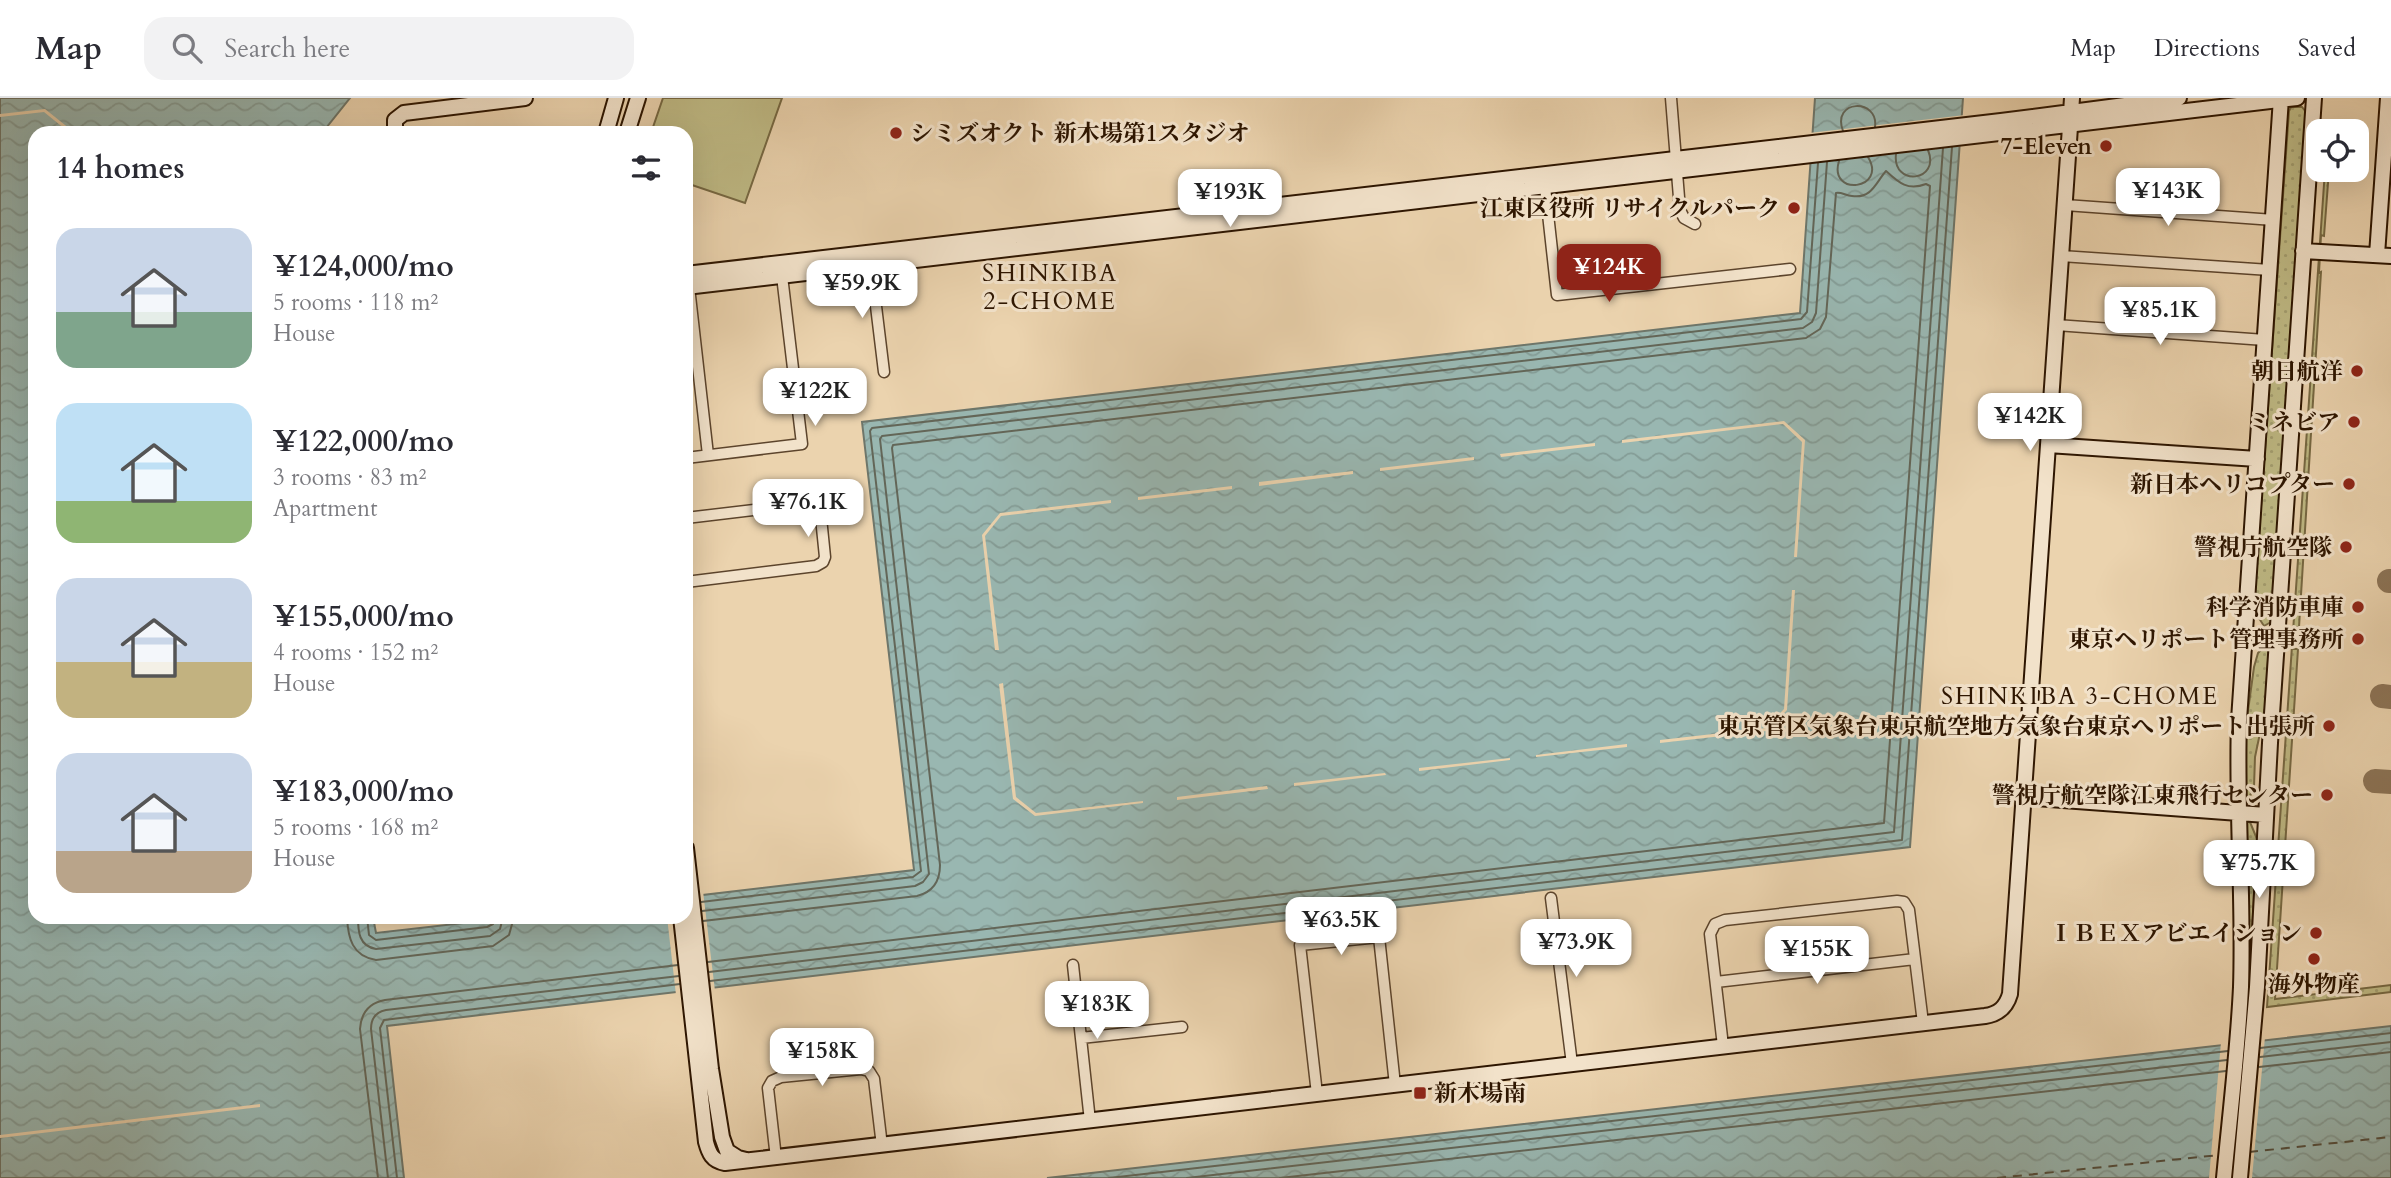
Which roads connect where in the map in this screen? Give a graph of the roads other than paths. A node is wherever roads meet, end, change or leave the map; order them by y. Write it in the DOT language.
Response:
graph roads {
  1 [pos="525,98"];
  2 [pos="616,98"];
  3 [pos="638,98"];
  4 [pos="1671,98"];
  5 [pos="2179,98"];
  6 [pos="2297,98"];
  7 [pos="2314,98"];
  8 [pos="2388,98"];
  9 [pos="2281,99"];
  10 [pos="2071,111"];
  11 [pos="395,126"];
  12 [pos="608,126"];
  13 [pos="629,126"];
  14 [pos="1677,164"];
  15 [pos="1545,187"];
  16 [pos="1348,204"];
  17 [pos="2064,205"];
  18 [pos="2274,220"];
  19 [pos="1695,224"];
  20 [pos="1000,244"];
  21 [pos="2304,251"];
  22 [pos="2061,256"];
  23 [pos="2384,256"];
  24 [pos="871,265"];
  25 [pos="1790,269"];
  26 [pos="2270,270"];
  27 [pos="782,276"];
  28 [pos="693,282"];
  29 [pos="693,283"];
  30 [pos="2056,326"];
  31 [pos="693,332"];
  32 [pos="2265,340"];
  33 [pos="884,372"];
  34 [pos="2048,445"];
  35 [pos="708,455"];
  36 [pos="693,457"];
  37 [pos="2257,459"];
  38 [pos="693,517"];
  39 [pos="693,581"];
  40 [pos="2024,797"];
  41 [pos="2238,812"];
  42 [pos="2266,815"];
  43 [pos="1551,898"];
  44 [pos="682,924"];
  45 [pos="692,924"];
  46 [pos="1915,959"];
  47 [pos="1073,965"];
  48 [pos="1716,982"];
  49 [pos="1923,1023"];
  50 [pos="1182,1027"];
  51 [pos="1081,1038"];
  52 [pos="1723,1046"];
  53 [pos="1572,1064"];
  54 [pos="705,1069"];
  55 [pos="1395,1085"];
  56 [pos="1317,1094"];
  57 [pos="1090,1121"];
  58 [pos="882,1146"];
  59 [pos="776,1158"];
  60 [pos="2224,1178"];
  61 [pos="2240,1178"];
  1 -- 11 [label="street"];
  2 -- 12 [label="street"];
  3 -- 13 [label="street"];
  4 -- 14 [label="street"];
  5 -- 10 [label="street"];
  6 -- 9 [label="street"];
  7 -- 21 [label="street"];
  8 -- 23 [label="street"];
  9 -- 10 [label="street"];
  9 -- 18 [label="street"];
  10 -- 14 [label="street"];
  10 -- 17 [label="street"];
  14 -- 15 [label="street"];
  14 -- 16 [label="street"];
  14 -- 19 [label="street"];
  15 -- 16 [label="street"];
  15 -- 25 [label="street"];
  16 -- 20 [label="street"];
  17 -- 18 [label="street"];
  17 -- 22 [label="street"];
  18 -- 26 [label="street"];
  20 -- 24 [label="street"];
  20 -- 28 [label="street"];
  21 -- 23 [label="street"];
  21 -- 42 [label="street"];
  22 -- 26 [label="street"];
  22 -- 30 [label="street"];
  24 -- 27 [label="street"];
  24 -- 33 [label="street"];
  26 -- 32 [label="street"];
  27 -- 29 [label="street"];
  27 -- 35 [label="street"];
  30 -- 32 [label="street"];
  30 -- 34 [label="street"];
  31 -- 35 [label="street"];
  32 -- 37 [label="street"];
  34 -- 37 [label="street"];
  34 -- 40 [label="street"];
  35 -- 36 [label="street"];
  37 -- 41 [label="street"];
  38 -- 39 [label="street"];
  40 -- 41 [label="street"];
  40 -- 49 [label="street"];
  41 -- 42 [label="street"];
  41 -- 60 [label="street"];
  42 -- 61 [label="street"];
  43 -- 53 [label="street"];
  44 -- 54 [label="street"];
  45 -- 54 [label="street"];
  46 -- 48 [label="street"];
  46 -- 48 [label="street"];
  46 -- 49 [label="street"];
  47 -- 51 [label="street"];
  48 -- 52 [label="street"];
  49 -- 52 [label="street"];
  50 -- 51 [label="street"];
  51 -- 57 [label="street"];
  52 -- 53 [label="street"];
  53 -- 55 [label="street"];
  54 -- 59 [label="street"];
  55 -- 56 [label="street"];
  55 -- 56 [label="street"];
  56 -- 57 [label="street"];
  57 -- 58 [label="street"];
  58 -- 59 [label="street"];
  58 -- 59 [label="street"];
}
